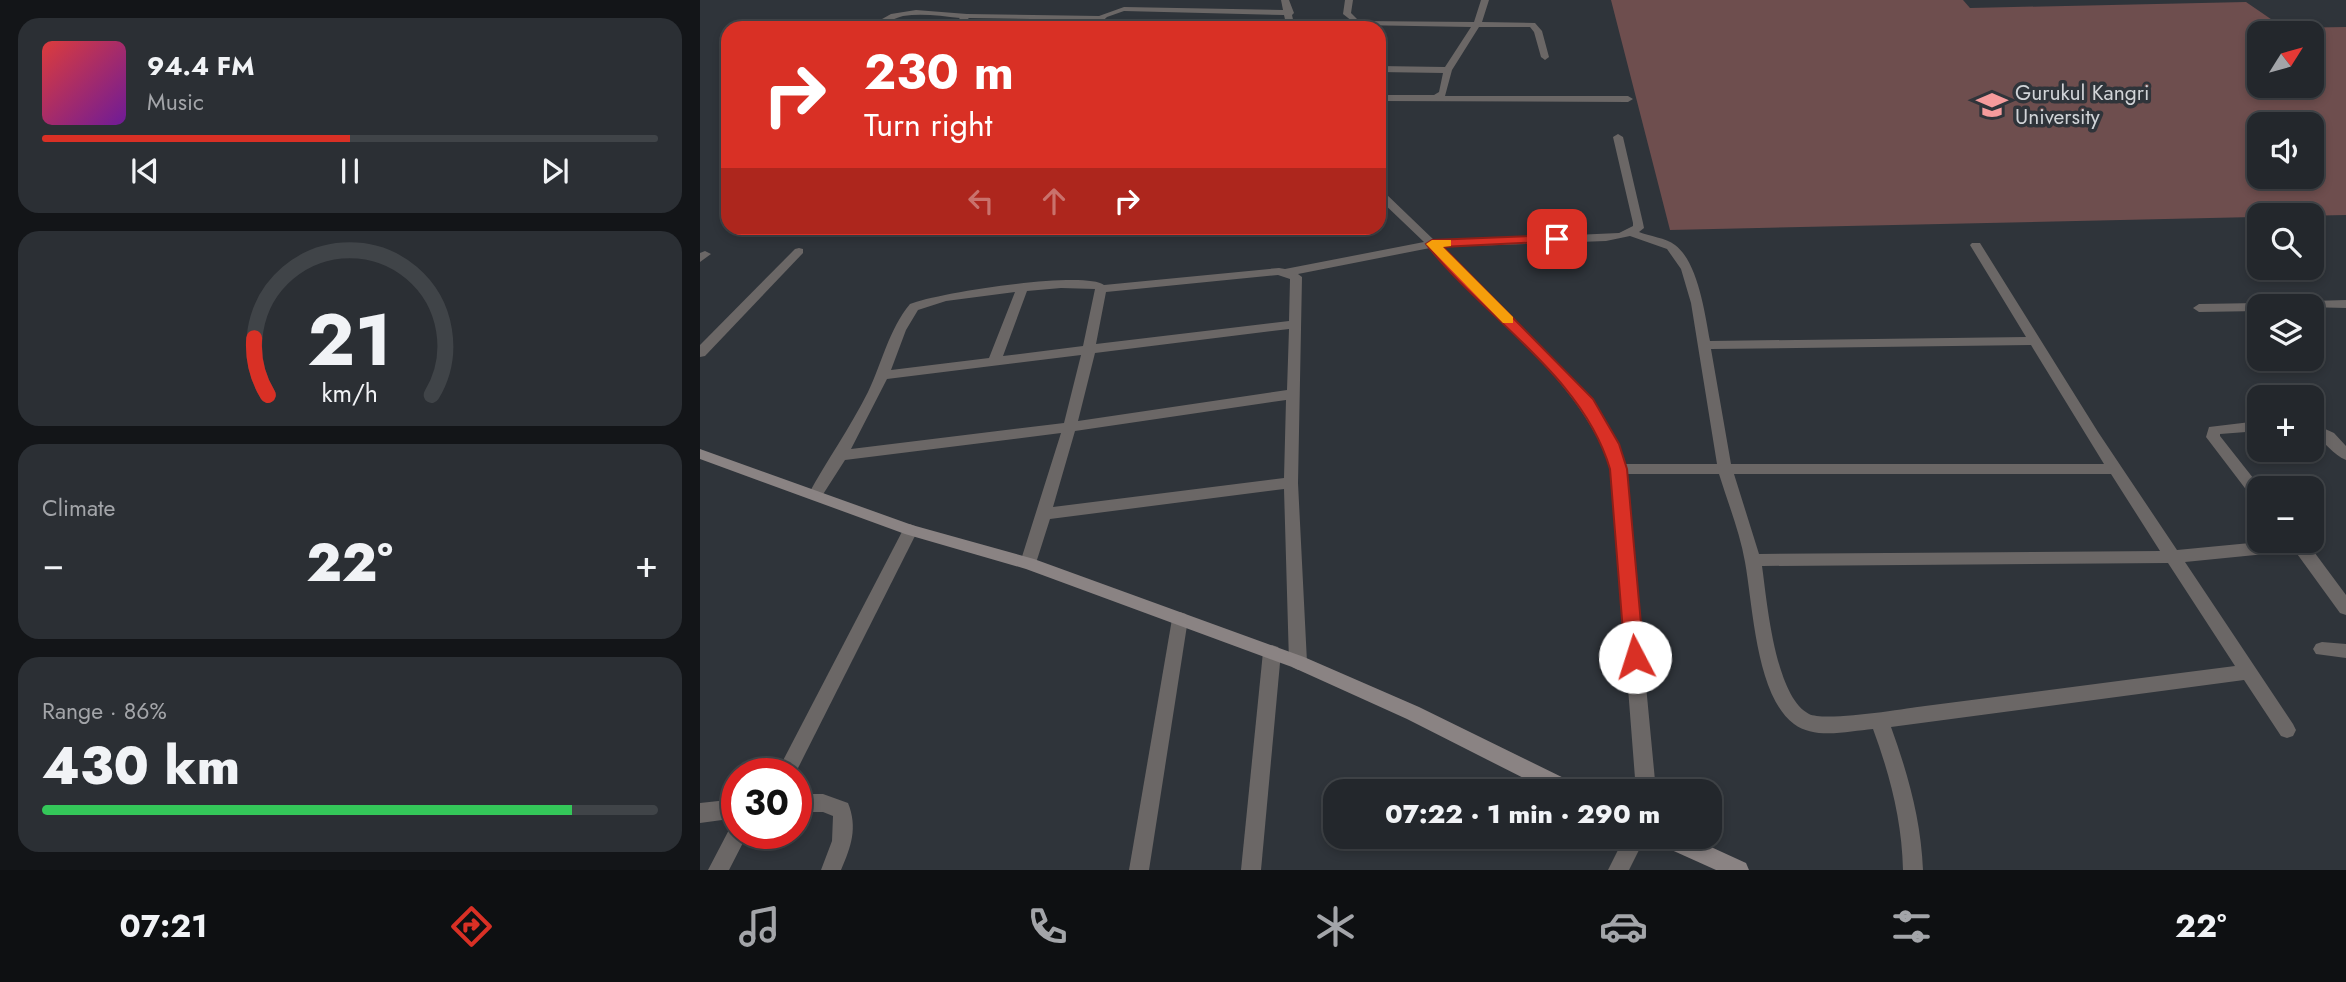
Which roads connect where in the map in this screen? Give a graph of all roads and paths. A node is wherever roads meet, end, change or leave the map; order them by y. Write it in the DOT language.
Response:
graph roads {
  1 [pos="1285,0"];
  2 [pos="1349,0"];
  3 [pos="1485,0"];
  4 [pos="1290,13"];
  5 [pos="967,16"];
  6 [pos="1099,18"];
  7 [pos="881,21"];
  8 [pos="961,21"];
  9 [pos="1096,21"];
  10 [pos="1291,21"];
  11 [pos="1351,21"];
  12 [pos="1477,24"];
  13 [pos="1386,25"];
  14 [pos="1545,57"];
  15 [pos="1386,69"];
  16 [pos="1448,70"];
  17 [pos="1438,97"];
  18 [pos="1386,98"];
  19 [pos="1628,99"];
  20 [pos="1618,137"];
  21 [pos="1386,200"];
  22 [pos="1631,233"];
  23 [pos="1432,244"];
  24 [pos="1976,245"];
  25 [pos="799,251"];
  26 [pos="1288,272"];
  27 [pos="1022,289"];
  28 [pos="1101,289"];
  29 [pos="2346,304"];
  30 [pos="2324,305"];
  31 [pos="2247,307"];
  32 [pos="2199,309"];
  33 [pos="1294,324"];
  34 [pos="2035,341"];
  35 [pos="1704,345"];
  36 [pos="1090,350"];
  37 [pos="700,353"];
  38 [pos="994,362"];
  39 [pos="883,375"];
  40 [pos="1293,394"];
  41 [pos="2247,426"];
  42 [pos="1071,427"];
  43 [pos="2324,434"];
  44 [pos="700,454"];
  45 [pos="841,455"];
  46 [pos="2346,455"];
  47 [pos="1618,469"];
  48 [pos="2115,469"];
  49 [pos="1725,470"];
  50 [pos="2247,481"];
  51 [pos="1291,483"];
  52 [pos="815,495"];
  53 [pos="1044,514"];
  54 [pos="911,530"];
  55 [pos="2247,548"];
  56 [pos="2306,553"];
  57 [pos="2174,556"];
  58 [pos="1753,560"];
  59 [pos="1028,564"];
  60 [pos="2346,608"];
  61 [pos="1180,619"];
  62 [pos="2322,649"];
  63 [pos="2346,650"];
  64 [pos="1272,652"];
  65 [pos="1298,662"];
  66 [pos="2249,672"];
  67 [pos="1879,720"];
  68 [pos="2287,730"];
  69 [pos="793,758"];
  70 [pos="1545,779"];
  71 [pos="1645,779"];
  72 [pos="812,803"];
  73 [pos="721,810"];
  74 [pos="700,813"];
  75 [pos="729,849"];
  76 [pos="1629,849"];
  77 [pos="1692,849"];
  78 [pos="718,870"];
  79 [pos="831,870"];
  80 [pos="1139,870"];
  81 [pos="1251,870"];
  82 [pos="1618,870"];
  83 [pos="1740,870"];
  84 [pos="1913,870"];
  1 -- 4 [label="street"];
  2 -- 11 [label="street"];
  3 -- 12 [label="street"];
  4 -- 6 [label="street"];
  4 -- 10 [label="street"];
  5 -- 6 [label="street"];
  5 -- 7 [label="street"];
  5 -- 8 [label="street"];
  6 -- 9 [label="street"];
  12 -- 13 [label="street"];
  12 -- 14 [label="street"];
  12 -- 16 [label="street"];
  15 -- 16 [label="street"];
  16 -- 17 [label="street"];
  17 -- 18 [label="street"];
  17 -- 19 [label="street"];
  20 -- 22 [label="street"];
  21 -- 23 [label="street"];
  22 -- 23 [label="street"];
  22 -- 35 [label="street"];
  23 -- 26 [label="street"];
  23 -- 47 [label="street"];
  24 -- 34 [label="street"];
  25 -- 37 [label="street"];
  26 -- 28 [label="street"];
  26 -- 33 [label="street"];
  27 -- 28 [label="street"];
  27 -- 38 [label="street"];
  27 -- 39 [label="street"];
  28 -- 36 [label="street"];
  29 -- 30 [label="street"];
  31 -- 32 [label="street"];
  33 -- 36 [label="street"];
  33 -- 40 [label="street"];
  34 -- 35 [label="street"];
  34 -- 48 [label="street"];
  35 -- 49 [label="street"];
  36 -- 38 [label="street"];
  36 -- 42 [label="street"];
  38 -- 39 [label="street"];
  39 -- 45 [label="street"];
  40 -- 42 [label="street"];
  40 -- 51 [label="street"];
  41 -- 50 [label="street"];
  42 -- 45 [label="street"];
  42 -- 53 [label="street"];
  43 -- 46 [label="street"];
  44 -- 52 [label="street"];
  45 -- 52 [label="street"];
  47 -- 49 [label="street"];
  47 -- 71 [label="street"];
  48 -- 49 [label="street"];
  48 -- 57 [label="street"];
  49 -- 58 [label="street"];
  51 -- 53 [label="street"];
  51 -- 65 [label="street"];
  52 -- 54 [label="street"];
  53 -- 59 [label="street"];
  54 -- 59 [label="street"];
  54 -- 69 [label="street"];
  55 -- 57 [label="street"];
  56 -- 60 [label="street"];
  57 -- 58 [label="street"];
  57 -- 66 [label="street"];
  58 -- 67 [label="street"];
  59 -- 61 [label="street"];
  61 -- 64 [label="street"];
  61 -- 80 [label="street"];
  62 -- 63 [label="street"];
  64 -- 65 [label="street"];
  64 -- 81 [label="street"];
  65 -- 70 [label="street"];
  66 -- 67 [label="street"];
  66 -- 68 [label="street"];
  67 -- 84 [label="street"];
  72 -- 79 [label="street"];
  73 -- 74 [label="street"];
  75 -- 78 [label="street"];
  76 -- 82 [label="street"];
  77 -- 83 [label="street"];
}
